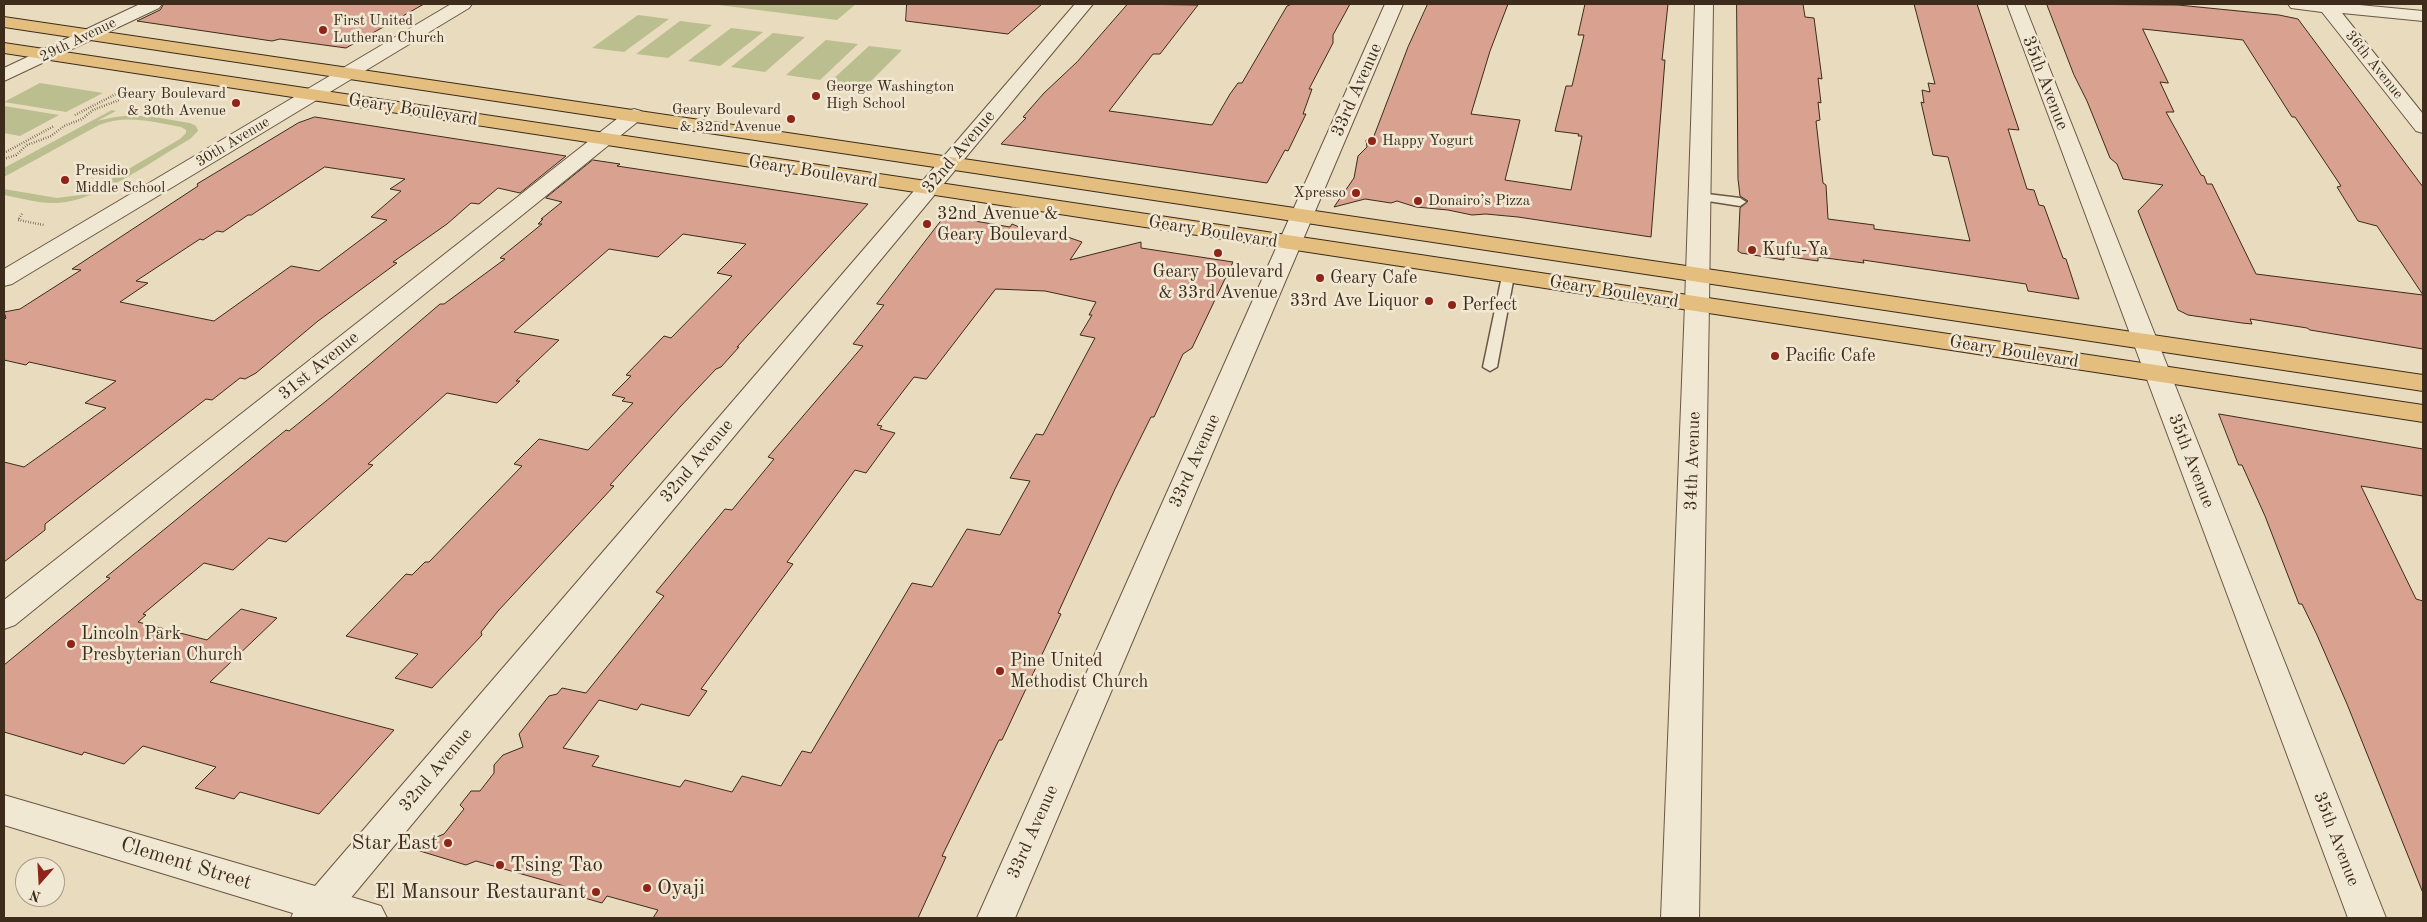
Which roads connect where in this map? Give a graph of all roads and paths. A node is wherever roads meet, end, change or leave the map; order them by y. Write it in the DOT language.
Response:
graph roads {
  1 [pos="153,4"];
  2 [pos="463,4"];
  3 [pos="1084,4"];
  4 [pos="1394,4"];
  5 [pos="1704,4"];
  6 [pos="2015,4"];
  7 [pos="2297,4"];
  8 [pos="2326,5"];
  9 [pos="2423,16"];
  10 [pos="4,22"];
  11 [pos="89,34"];
  12 [pos="4,48"];
  13 [pos="47,55"];
  14 [pos="348,73"];
  15 [pos="4,76"];
  16 [pos="116,94"];
  17 [pos="124,95"];
  18 [pos="311,95"];
  19 [pos="75,115"];
  20 [pos="634,115"];
  21 [pos="54,126"];
  22 [pos="2423,127"];
  23 [pos="603,140"];
  24 [pos="4,153"];
  25 [pos="4,159"];
  26 [pos="951,162"];
  27 [pos="927,189"];
  28 [pos="1699,197"];
  29 [pos="1740,202"];
  30 [pos="22,214"];
  31 [pos="1302,216"];
  32 [pos="42,225"];
  33 [pos="1290,243"];
  34 [pos="1508,276"];
  35 [pos="4,279"];
  36 [pos="1697,290"];
  37 [pos="2144,341"];
  38 [pos="1490,367"];
  39 [pos="2158,374"];
  40 [pos="2423,383"];
  41 [pos="2423,414"];
  42 [pos="4,617"];
  43 [pos="4,810"];
  44 [pos="316,912"];
  45 [pos="368,918"];
  46 [pos="996,918"];
  47 [pos="1680,918"];
  48 [pos="2367,918"];
  1 -- 11 [label="street, 29th Avenue"];
  2 -- 14 [label="street, 30th Avenue"];
  3 -- 26 [label="street, 32nd Avenue"];
  4 -- 31 [label="street, 33rd Avenue"];
  5 -- 28 [label="street, 34th Avenue"];
  6 -- 37 [label="street, 35th Avenue"];
  7 -- 8 [label="street"];
  8 -- 9 [label="street"];
  8 -- 22 [label="street, 36th Avenue"];
  10 -- 11 [label="main road, Geary Boulevard"];
  11 -- 13 [label="street, 29th Avenue"];
  11 -- 14 [label="main road, Geary Boulevard"];
  12 -- 13 [label="main road, Geary Boulevard"];
  13 -- 15 [label="street, 29th Avenue"];
  13 -- 18 [label="main road, Geary Boulevard"];
  14 -- 18 [label="street, 30th Avenue"];
  14 -- 20 [label="main road, Geary Boulevard"];
  16 -- 19 [label="path"];
  17 -- 25 [label="path"];
  18 -- 23 [label="main road, Geary Boulevard"];
  18 -- 35 [label="street, 30th Avenue"];
  20 -- 23 [label="street, 31st Avenue"];
  20 -- 26 [label="main road, Geary Boulevard"];
  21 -- 24 [label="path"];
  23 -- 27 [label="main road, Geary Boulevard"];
  23 -- 42 [label="street, 31st Avenue"];
  26 -- 27 [label="street, 32nd Avenue"];
  26 -- 31 [label="main road, Geary Boulevard"];
  27 -- 33 [label="main road, Geary Boulevard"];
  27 -- 44 [label="street, 32nd Avenue"];
  28 -- 29 [label="lane"];
  28 -- 36 [label="street, 34th Avenue"];
  30 -- 32 [label="path"];
  31 -- 33 [label="street, 33rd Avenue"];
  31 -- 36 [label="main road, Geary Boulevard"];
  33 -- 34 [label="main road, Geary Boulevard"];
  33 -- 46 [label="street, 33rd Avenue"];
  34 -- 36 [label="main road, Geary Boulevard"];
  34 -- 38 [label="lane"];
  36 -- 37 [label="main road, Geary Boulevard"];
  36 -- 39 [label="main road, Geary Boulevard"];
  36 -- 47 [label="street, 34th Avenue"];
  37 -- 39 [label="street, 35th Avenue"];
  37 -- 40 [label="main road, Geary Boulevard"];
  39 -- 41 [label="main road, Geary Boulevard"];
  39 -- 48 [label="street, 35th Avenue"];
  43 -- 44 [label="street, Clement Street"];
  44 -- 45 [label="street, Clement Street"];
}
